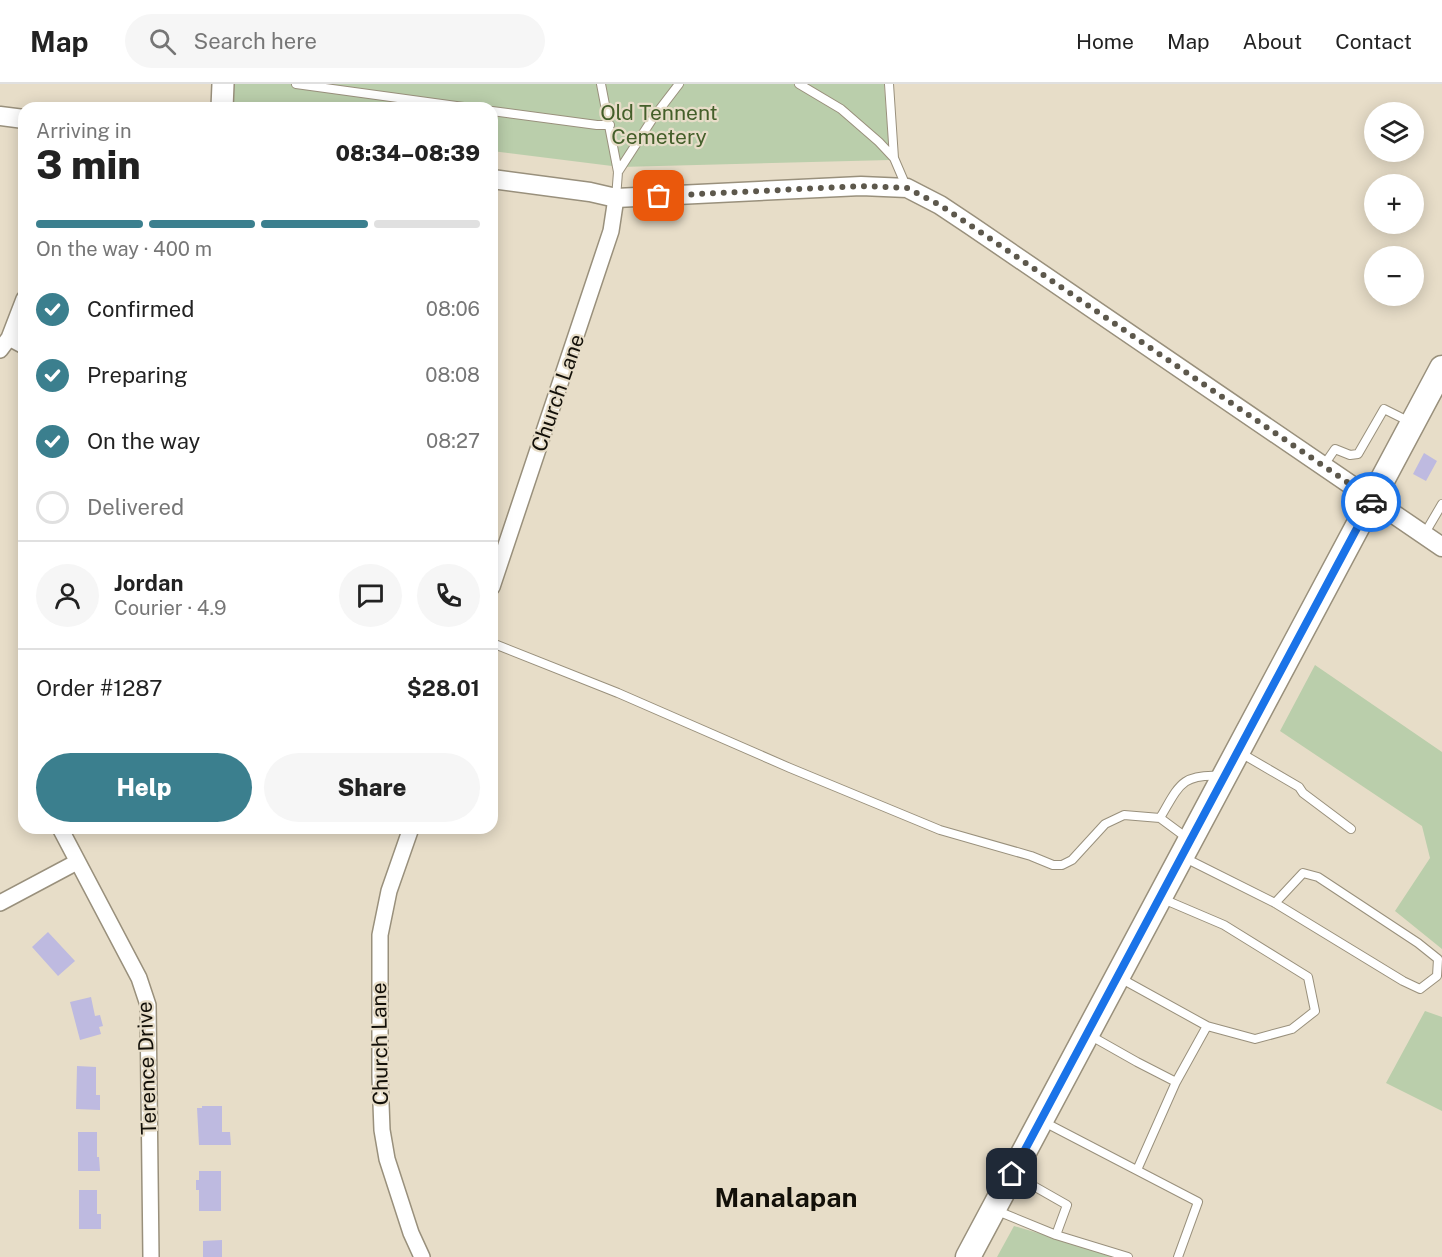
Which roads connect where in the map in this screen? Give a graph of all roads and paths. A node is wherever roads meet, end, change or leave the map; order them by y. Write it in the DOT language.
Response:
graph roads {
  1 [pos="223,84"];
  2 [pos="296,84"];
  3 [pos="601,84"];
  4 [pos="679,84"];
  5 [pos="799,84"];
  6 [pos="889,84"];
  7 [pos="222,102"];
  8 [pos="427,102"];
  9 [pos="498,112"];
  10 [pos="0,116"];
  11 [pos="18,118"];
  12 [pos="610,125"];
  13 [pos="894,158"];
  14 [pos="618,171"];
  15 [pos="498,180"];
  16 [pos="907,188"];
  17 [pos="616,198"];
  18 [pos="18,312"];
  19 [pos="4,344"];
  20 [pos="1436,383"];
  21 [pos="1412,423"];
  22 [pos="1323,466"];
  23 [pos="1372,499"];
  24 [pos="1442,504"];
  25 [pos="1424,535"];
  26 [pos="1442,547"];
  27 [pos="498,569"];
  28 [pos="498,645"];
  29 [pos="1238,751"];
  30 [pos="1225,776"];
  31 [pos="1160,818"];
  32 [pos="1351,829"];
  33 [pos="63,834"];
  34 [pos="409,834"];
  35 [pos="1186,848"];
  36 [pos="77,862"];
  37 [pos="1160,898"];
  38 [pos="0,903"];
  39 [pos="1275,903"];
  40 [pos="1119,977"];
  41 [pos="1207,1026"];
  42 [pos="1088,1034"];
  43 [pos="1176,1082"];
  44 [pos="1041,1120"];
  45 [pos="1137,1170"];
  46 [pos="1012,1174"];
  47 [pos="994,1210"];
  48 [pos="1056,1235"];
  49 [pos="972,1249"];
  50 [pos="152,1257"];
  51 [pos="422,1257"];
  52 [pos="1128,1257"];
  53 [pos="1178,1257"];
  1 -- 7 [label="main road"];
  2 -- 8 [label="lane"];
  3 -- 12 [label="lane"];
  4 -- 14 [label="lane"];
  5 -- 13 [label="lane"];
  6 -- 13 [label="lane"];
  9 -- 12 [label="lane"];
  10 -- 11 [label="street"];
  12 -- 14 [label="lane"];
  13 -- 16 [label="lane"];
  14 -- 17 [label="lane"];
  15 -- 17 [label="street"];
  16 -- 17 [label="street"];
  16 -- 22 [label="street"];
  17 -- 27 [label="street, Church Lane"];
  18 -- 19 [label="street"];
  20 -- 21 [label="main road"];
  21 -- 22 [label="lane"];
  21 -- 23 [label="main road"];
  22 -- 23 [label="street"];
  23 -- 25 [label="street"];
  23 -- 29 [label="main road"];
  24 -- 25 [label="lane"];
  25 -- 26 [label="street"];
  28 -- 31 [label="lane"];
  29 -- 30 [label="main road"];
  29 -- 32 [label="lane"];
  30 -- 31 [label="lane"];
  30 -- 35 [label="main road"];
  31 -- 35 [label="lane"];
  33 -- 36 [label="street, Terence Drive"];
  34 -- 51 [label="street, Church Lane"];
  35 -- 37 [label="main road"];
  35 -- 39 [label="lane"];
  36 -- 38 [label="street"];
  36 -- 50 [label="street, Terence Drive"];
  37 -- 40 [label="main road"];
  37 -- 41 [label="lane"];
  39 -- 39 [label="lane"];
  40 -- 41 [label="lane"];
  40 -- 42 [label="main road"];
  41 -- 43 [label="lane"];
  42 -- 43 [label="lane"];
  42 -- 44 [label="main road"];
  43 -- 45 [label="lane"];
  44 -- 45 [label="lane"];
  44 -- 46 [label="main road"];
  45 -- 53 [label="lane"];
  46 -- 47 [label="main road"];
  46 -- 48 [label="lane"];
  47 -- 48 [label="lane"];
  47 -- 49 [label="main road"];
  48 -- 52 [label="lane"];
}
